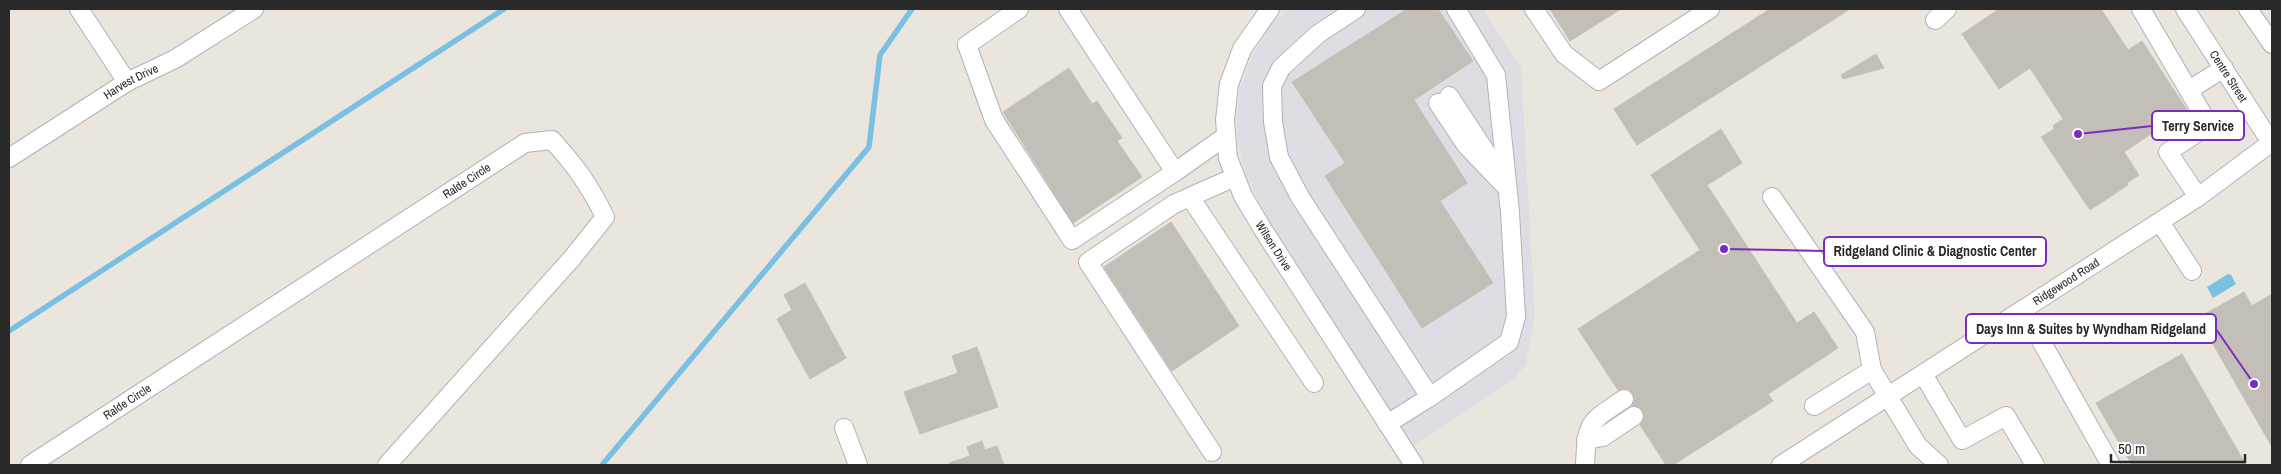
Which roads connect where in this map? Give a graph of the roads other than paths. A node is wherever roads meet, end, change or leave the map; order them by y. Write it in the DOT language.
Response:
graph roads {
  1 [pos="80,9"];
  2 [pos="254,9"];
  3 [pos="1019,9"];
  4 [pos="1068,9"];
  5 [pos="1356,9"];
  6 [pos="1456,9"];
  7 [pos="1534,9"];
  8 [pos="1710,9"];
  9 [pos="2130,9"];
  10 [pos="2142,9"];
  11 [pos="2185,9"];
  12 [pos="2248,9"];
  13 [pos="1267,10"];
  14 [pos="2272,44"];
  15 [pos="2224,68"];
  16 [pos="127,82"];
  17 [pos="2189,90"];
  18 [pos="1444,99"];
  19 [pos="1226,136"];
  20 [pos="2272,143"];
  21 [pos="9,158"];
  22 [pos="1175,172"];
  23 [pos="1235,177"];
  24 [pos="1507,188"];
  25 [pos="1772,197"];
  26 [pos="2198,197"];
  27 [pos="1190,198"];
  28 [pos="2160,222"];
  29 [pos="2192,272"];
  30 [pos="2023,309"];
  31 [pos="1872,370"];
  32 [pos="1923,374"];
  33 [pos="1314,383"];
  34 [pos="1889,396"];
  35 [pos="1430,397"];
  36 [pos="1814,406"];
  37 [pos="1629,408"];
  38 [pos="1387,424"];
  39 [pos="844,428"];
  40 [pos="1212,452"];
  41 [pos="30,465"];
  42 [pos="387,465"];
  43 [pos="858,465"];
  44 [pos="1414,465"];
  45 [pos="1585,465"];
  46 [pos="1781,465"];
  47 [pos="1939,465"];
  48 [pos="2034,465"];
  49 [pos="2111,465"];
  1 -- 16 [label="street"];
  2 -- 16 [label="street, Harvest Drive"];
  3 -- 22 [label="street"];
  4 -- 22 [label="street"];
  5 -- 35 [label="street"];
  6 -- 24 [label="street"];
  7 -- 8 [label="street"];
  9 -- 10 [label="street"];
  10 -- 17 [label="street"];
  11 -- 15 [label="street, Centre Street"];
  12 -- 14 [label="street"];
  13 -- 19 [label="street, Wilson Drive"];
  15 -- 17 [label="street"];
  15 -- 20 [label="street, Centre Street"];
  16 -- 21 [label="street, Harvest Drive"];
  17 -- 26 [label="street"];
  18 -- 24 [label="street"];
  19 -- 22 [label="street"];
  19 -- 23 [label="street, Wilson Drive"];
  20 -- 26 [label="street, Ridgewood Road"];
  23 -- 27 [label="street"];
  23 -- 38 [label="street, Wilson Drive"];
  24 -- 35 [label="street"];
  25 -- 31 [label="street"];
  26 -- 28 [label="street, Ridgewood Road"];
  27 -- 33 [label="street"];
  27 -- 40 [label="street"];
  28 -- 29 [label="street"];
  28 -- 30 [label="street, Ridgewood Road"];
  30 -- 32 [label="street, Ridgewood Road"];
  30 -- 49 [label="street"];
  31 -- 34 [label="street"];
  31 -- 36 [label="street"];
  32 -- 34 [label="street, Ridgewood Road"];
  32 -- 48 [label="street"];
  34 -- 46 [label="street, Ridgewood Road"];
  34 -- 47 [label="street"];
  35 -- 38 [label="street"];
  37 -- 45 [label="street"];
  38 -- 44 [label="street, Wilson Drive"];
  39 -- 43 [label="street"];
  41 -- 42 [label="street, Ralde Circle"];
}
